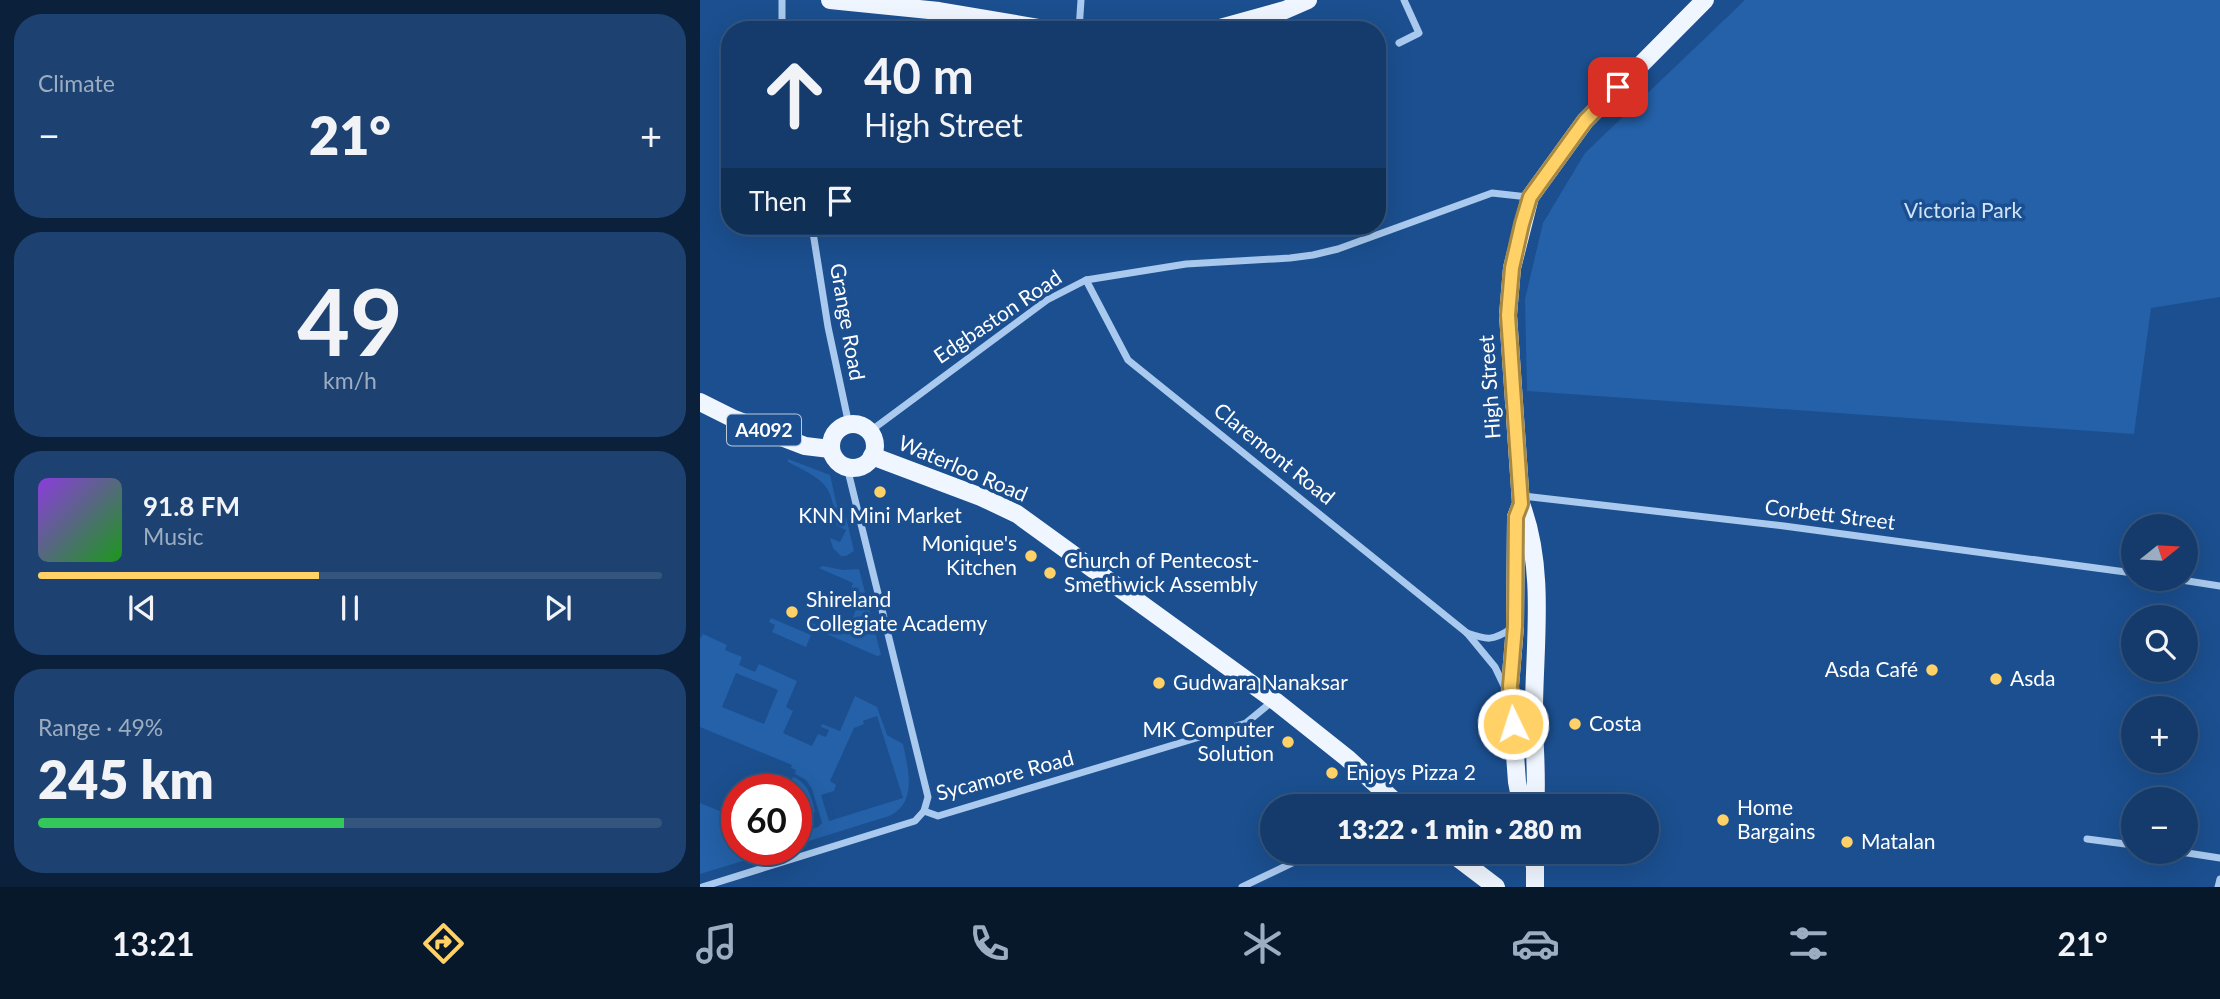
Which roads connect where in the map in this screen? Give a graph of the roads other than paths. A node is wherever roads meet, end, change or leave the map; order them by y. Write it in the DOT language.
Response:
graph roads {
  1 [pos="782,0"];
  2 [pos="830,0"];
  3 [pos="1082,0"];
  4 [pos="1308,0"];
  5 [pos="1404,0"];
  6 [pos="1705,0"];
  7 [pos="782,21"];
  8 [pos="998,21"];
  9 [pos="1080,21"];
  10 [pos="1245,21"];
  11 [pos="1399,43"];
  12 [pos="1530,197"];
  13 [pos="1386,232"];
  14 [pos="813,235"];
  15 [pos="1376,235"];
  16 [pos="1086,280"];
  17 [pos="700,402"];
  18 [pos="849,425"];
  19 [pos="869,432"];
  20 [pos="830,449"];
  21 [pos="873,456"];
  22 [pos="847,467"];
  23 [pos="1521,500"];
  24 [pos="2121,571"];
  25 [pos="2198,583"];
  26 [pos="2220,586"];
  27 [pos="1515,626"];
  28 [pos="1467,633"];
  29 [pos="1535,665"];
  30 [pos="1274,699"];
  31 [pos="1512,703"];
  32 [pos="1385,794"];
  33 [pos="1519,794"];
  34 [pos="1535,794"];
  35 [pos="923,811"];
  36 [pos="2087,839"];
  37 [pos="2121,843"];
  38 [pos="2198,855"];
  39 [pos="2220,858"];
  40 [pos="1290,864"];
  41 [pos="1459,864"];
  42 [pos="1465,864"];
  43 [pos="1534,864"];
  44 [pos="2220,879"];
  45 [pos="702,887"];
  46 [pos="1242,887"];
  47 [pos="1478,887"];
  48 [pos="1496,887"];
  49 [pos="1535,887"];
  50 [pos="2218,887"];
  1 -- 7 [label="street"];
  2 -- 8 [label="main road"];
  3 -- 9 [label="street"];
  4 -- 10 [label="main road"];
  5 -- 11 [label="street"];
  6 -- 12 [label="main road, High Street"];
  12 -- 13 [label="street, Edgbaston Road"];
  12 -- 23 [label="main road, High Street"];
  14 -- 18 [label="street, Grange Road"];
  15 -- 16 [label="street, Edgbaston Road"];
  16 -- 19 [label="street, Edgbaston Road"];
  16 -- 28 [label="street, Claremont Road"];
  17 -- 20 [label="main road, A4092"];
  18 -- 19 [label="main road"];
  18 -- 20 [label="main road"];
  19 -- 21 [label="main road"];
  20 -- 22 [label="main road"];
  21 -- 22 [label="main road"];
  21 -- 30 [label="main road, Waterloo Road"];
  22 -- 35 [label="street"];
  23 -- 24 [label="street, Corbett Street"];
  23 -- 27 [label="main road, High Street"];
  23 -- 29 [label="main road, High Street"];
  25 -- 26 [label="street"];
  27 -- 28 [label="street"];
  27 -- 29 [label="main road"];
  27 -- 31 [label="main road, High Street"];
  28 -- 31 [label="street, Claremont Road"];
  29 -- 31 [label="main road"];
  29 -- 34 [label="main road, High Street"];
  30 -- 32 [label="main road, Waterloo Road"];
  30 -- 35 [label="street, Sycamore Road"];
  31 -- 33 [label="main road, High Street"];
  35 -- 45 [label="street, Sycamore Road"];
  36 -- 37 [label="street"];
  38 -- 39 [label="street"];
  40 -- 46 [label="street"];
  41 -- 47 [label="main road"];
  42 -- 48 [label="main road"];
  43 -- 49 [label="main road"];
  44 -- 50 [label="street"];
}
